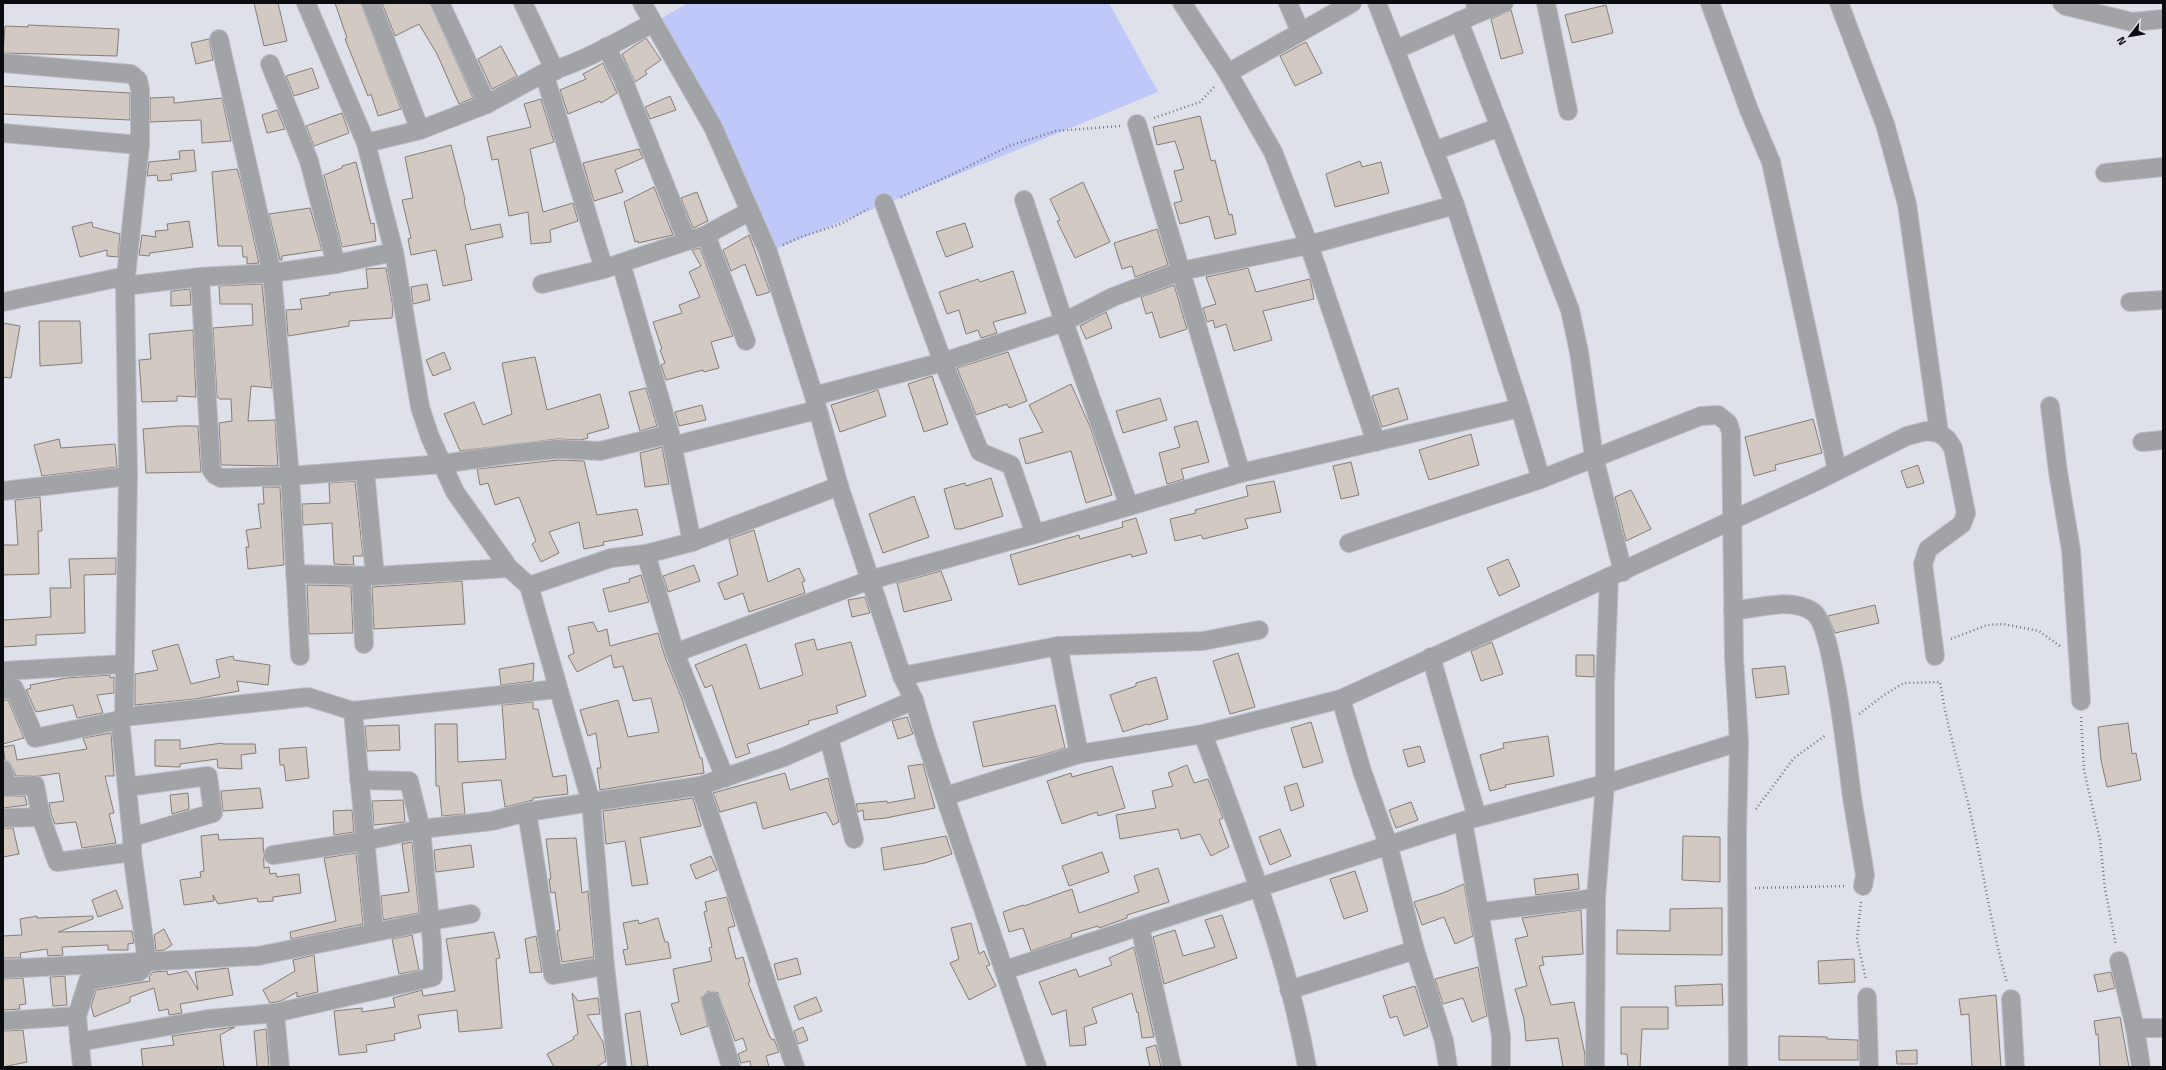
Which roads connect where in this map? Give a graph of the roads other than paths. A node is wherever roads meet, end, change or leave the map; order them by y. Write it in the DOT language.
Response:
graph roads {
  1 [pos="306,3"];
  2 [pos="371,3"];
  3 [pos="440,3"];
  4 [pos="523,3"];
  5 [pos="642,3"];
  6 [pos="1182,3"];
  7 [pos="1288,3"];
  8 [pos="1352,3"];
  9 [pos="1377,3"];
  10 [pos="1504,3"];
  11 [pos="1546,3"];
  12 [pos="1710,3"];
  13 [pos="1839,3"];
  14 [pos="2062,3"];
  15 [pos="1477,8"];
  16 [pos="2163,19"];
  17 [pos="1459,21"];
  18 [pos="652,23"];
  19 [pos="1300,31"];
  20 [pos="219,39"];
  21 [pos="606,47"];
  22 [pos="1395,50"];
  23 [pos="3,63"];
  24 [pos="270,64"];
  25 [pos="549,72"];
  26 [pos="1228,73"];
  27 [pos="487,104"];
  28 [pos="1568,111"];
  29 [pos="1137,124"];
  30 [pos="1500,127"];
  31 [pos="420,130"];
  32 [pos="3,133"];
  33 [pos="366,143"];
  34 [pos="140,145"];
  35 [pos="1434,152"];
  36 [pos="2163,167"];
  37 [pos="2105,173"];
  38 [pos="1024,200"];
  39 [pos="884,203"];
  40 [pos="1455,205"];
  41 [pos="750,211"];
  42 [pos="706,235"];
  43 [pos="687,241"];
  44 [pos="1309,245"];
  45 [pos="394,252"];
  46 [pos="336,264"];
  47 [pos="612,266"];
  48 [pos="1181,271"];
  49 [pos="272,273"];
  50 [pos="200,277"];
  51 [pos="126,281"];
  52 [pos="542,284"];
  53 [pos="2163,300"];
  54 [pos="3,302"];
  55 [pos="2130,302"];
  56 [pos="1064,322"];
  57 [pos="746,341"];
  58 [pos="943,362"];
  59 [pos="816,403"];
  60 [pos="2050,406"];
  61 [pos="1520,408"];
  62 [pos="1939,433"];
  63 [pos="671,440"];
  64 [pos="2163,440"];
  65 [pos="1376,442"];
  66 [pos="2142,442"];
  67 [pos="1594,457"];
  68 [pos="442,464"];
  69 [pos="1837,470"];
  70 [pos="364,471"];
  71 [pos="1241,473"];
  72 [pos="128,476"];
  73 [pos="290,476"];
  74 [pos="1541,479"];
  75 [pos="839,486"];
  76 [pos="3,491"];
  77 [pos="1129,506"];
  78 [pos="1732,520"];
  79 [pos="1036,534"];
  80 [pos="692,542"];
  81 [pos="1349,543"];
  82 [pos="646,554"];
  83 [pos="509,568"];
  84 [pos="295,574"];
  85 [pos="1616,574"];
  86 [pos="368,577"];
  87 [pos="870,580"];
  88 [pos="530,586"];
  89 [pos="1733,611"];
  90 [pos="1259,630"];
  91 [pos="364,644"];
  92 [pos="1058,646"];
  93 [pos="675,653"];
  94 [pos="300,656"];
  95 [pos="1935,656"];
  96 [pos="1431,657"];
  97 [pos="124,664"];
  98 [pos="3,671"];
  99 [pos="902,676"];
  100 [pos="557,689"];
  101 [pos="3,690"];
  102 [pos="1341,699"];
  103 [pos="914,700"];
  104 [pos="2081,701"];
  105 [pos="353,711"];
  106 [pos="122,718"];
  107 [pos="1203,734"];
  108 [pos="829,738"];
  109 [pos="1739,742"];
  110 [pos="1079,754"];
  111 [pos="3,770"];
  112 [pos="725,778"];
  113 [pos="359,780"];
  114 [pos="1605,784"];
  115 [pos="700,786"];
  116 [pos="126,787"];
  117 [pos="946,796"];
  118 [pos="591,802"];
  119 [pos="527,812"];
  120 [pos="41,817"];
  121 [pos="3,818"];
  122 [pos="1470,819"];
  123 [pos="421,829"];
  124 [pos="854,839"];
  125 [pos="365,841"];
  126 [pos="1388,844"];
  127 [pos="132,845"];
  128 [pos="273,854"];
  129 [pos="1259,886"];
  130 [pos="1863,886"];
  131 [pos="1596,898"];
  132 [pos="1480,912"];
  133 [pos="471,914"];
  134 [pos="430,921"];
  135 [pos="1140,927"];
  136 [pos="374,932"];
  137 [pos="1415,950"];
  138 [pos="2119,961"];
  139 [pos="147,962"];
  140 [pos="604,966"];
  141 [pos="3,969"];
  142 [pos="1005,970"];
  143 [pos="1289,990"];
  144 [pos="1867,997"];
  145 [pos="2011,999"];
  146 [pos="711,1001"];
  147 [pos="275,1013"];
  148 [pos="77,1016"];
  149 [pos="3,1021"];
  150 [pos="2135,1028"];
  151 [pos="2163,1028"];
  152 [pos="79,1042"];
  153 [pos="82,1067"];
  154 [pos="280,1067"];
  155 [pos="617,1067"];
  156 [pos="731,1067"];
  157 [pos="795,1067"];
  158 [pos="1037,1067"];
  159 [pos="1172,1067"];
  160 [pos="1307,1067"];
  161 [pos="1448,1067"];
  162 [pos="1501,1067"];
  163 [pos="1595,1067"];
  164 [pos="1738,1067"];
  165 [pos="1869,1067"];
  166 [pos="2015,1067"];
  167 [pos="2141,1067"];
  1 -- 33 [label="street"];
  2 -- 31 [label="street"];
  3 -- 27 [label="street"];
  4 -- 25 [label="street"];
  5 -- 18 [label="street"];
  6 -- 26 [label="street"];
  7 -- 19 [label="street"];
  8 -- 19 [label="street"];
  9 -- 22 [label="street"];
  10 -- 15 [label="street"];
  11 -- 28 [label="street"];
  12 -- 69 [label="street"];
  13 -- 62 [label="street"];
  14 -- 16 [label="street"];
  15 -- 17 [label="street"];
  17 -- 22 [label="street"];
  17 -- 30 [label="street"];
  18 -- 21 [label="street"];
  18 -- 41 [label="street"];
  19 -- 26 [label="street"];
  20 -- 49 [label="street"];
  21 -- 25 [label="street"];
  21 -- 43 [label="street"];
  22 -- 35 [label="street"];
  23 -- 34 [label="street"];
  24 -- 46 [label="street"];
  25 -- 27 [label="street"];
  25 -- 47 [label="street"];
  26 -- 44 [label="street"];
  27 -- 31 [label="street"];
  29 -- 48 [label="street"];
  30 -- 35 [label="street"];
  30 -- 67 [label="street"];
  31 -- 33 [label="street"];
  32 -- 34 [label="street"];
  33 -- 45 [label="street"];
  34 -- 51 [label="street"];
  35 -- 40 [label="street"];
  36 -- 37 [label="street"];
  38 -- 56 [label="street"];
  39 -- 58 [label="street"];
  40 -- 44 [label="street"];
  40 -- 61 [label="street"];
  41 -- 42 [label="street"];
  41 -- 59 [label="street"];
  42 -- 43 [label="street"];
  42 -- 57 [label="street"];
  43 -- 47 [label="street"];
  44 -- 48 [label="street"];
  44 -- 65 [label="street"];
  45 -- 46 [label="street"];
  45 -- 68 [label="street"];
  46 -- 49 [label="street"];
  47 -- 52 [label="street"];
  47 -- 63 [label="street"];
  48 -- 56 [label="street"];
  48 -- 71 [label="street"];
  49 -- 50 [label="street"];
  49 -- 73 [label="street"];
  50 -- 51 [label="street"];
  50 -- 73 [label="street"];
  51 -- 54 [label="street"];
  51 -- 72 [label="street"];
  53 -- 55 [label="street"];
  56 -- 58 [label="street"];
  56 -- 77 [label="street"];
  58 -- 59 [label="street"];
  58 -- 79 [label="street"];
  59 -- 63 [label="street"];
  59 -- 75 [label="street"];
  60 -- 104 [label="street"];
  61 -- 65 [label="street"];
  61 -- 74 [label="street"];
  62 -- 69 [label="street"];
  62 -- 95 [label="street"];
  63 -- 68 [label="street"];
  63 -- 80 [label="street"];
  64 -- 66 [label="street"];
  65 -- 71 [label="street"];
  67 -- 74 [label="street"];
  67 -- 78 [label="street"];
  67 -- 85 [label="street"];
  68 -- 70 [label="street"];
  68 -- 83 [label="street"];
  69 -- 78 [label="street"];
  70 -- 73 [label="street"];
  70 -- 86 [label="street"];
  71 -- 77 [label="street"];
  72 -- 76 [label="street"];
  72 -- 97 [label="street"];
  73 -- 84 [label="street"];
  74 -- 81 [label="street"];
  75 -- 80 [label="street"];
  75 -- 87 [label="street"];
  77 -- 79 [label="street"];
  78 -- 85 [label="street"];
  78 -- 89 [label="street"];
  79 -- 87 [label="street"];
  80 -- 82 [label="street"];
  82 -- 88 [label="street"];
  82 -- 93 [label="street"];
  83 -- 86 [label="street"];
  83 -- 88 [label="street"];
  84 -- 86 [label="street"];
  84 -- 94 [label="street"];
  85 -- 96 [label="street"];
  85 -- 114 [label="street"];
  86 -- 91 [label="street"];
  87 -- 93 [label="street"];
  87 -- 99 [label="street"];
  88 -- 100 [label="street"];
  89 -- 109 [label="street"];
  89 -- 130 [label="street"];
  90 -- 92 [label="street"];
  92 -- 99 [label="street"];
  92 -- 110 [label="street"];
  93 -- 112 [label="street"];
  96 -- 102 [label="street"];
  96 -- 122 [label="street"];
  97 -- 98 [label="street"];
  97 -- 106 [label="street"];
  99 -- 103 [label="street"];
  100 -- 105 [label="street"];
  100 -- 118 [label="street"];
  101 -- 106 [label="street"];
  102 -- 107 [label="street"];
  102 -- 126 [label="street"];
  103 -- 108 [label="street"];
  103 -- 117 [label="street"];
  105 -- 106 [label="street"];
  105 -- 113 [label="street"];
  106 -- 116 [label="street"];
  107 -- 110 [label="street"];
  107 -- 129 [label="street"];
  108 -- 112 [label="street"];
  108 -- 124 [label="street"];
  109 -- 114 [label="street"];
  109 -- 164 [label="street"];
  110 -- 117 [label="street"];
  111 -- 120 [label="street"];
  112 -- 115 [label="street"];
  113 -- 123 [label="street"];
  113 -- 125 [label="street"];
  114 -- 122 [label="street"];
  114 -- 131 [label="street"];
  115 -- 118 [label="street"];
  115 -- 157 [label="street"];
  116 -- 127 [label="street"];
  116 -- 127 [label="street"];
  117 -- 142 [label="street"];
  118 -- 119 [label="street"];
  118 -- 140 [label="street"];
  119 -- 123 [label="street"];
  119 -- 140 [label="street"];
  120 -- 121 [label="street"];
  120 -- 127 [label="street"];
  122 -- 126 [label="street"];
  122 -- 132 [label="street"];
  123 -- 125 [label="street"];
  123 -- 134 [label="street"];
  125 -- 128 [label="street"];
  125 -- 136 [label="street"];
  126 -- 129 [label="street"];
  126 -- 137 [label="street"];
  127 -- 139 [label="street"];
  129 -- 135 [label="street"];
  129 -- 143 [label="street"];
  131 -- 132 [label="street"];
  131 -- 163 [label="street"];
  132 -- 162 [label="street"];
  133 -- 134 [label="street"];
  134 -- 136 [label="street"];
  134 -- 147 [label="street"];
  135 -- 142 [label="street"];
  135 -- 159 [label="street"];
  136 -- 139 [label="street"];
  137 -- 143 [label="street"];
  137 -- 161 [label="street"];
  138 -- 150 [label="street"];
  139 -- 141 [label="street"];
  139 -- 148 [label="street"];
  140 -- 155 [label="street"];
  142 -- 158 [label="street"];
  143 -- 160 [label="street"];
  144 -- 165 [label="street"];
  145 -- 166 [label="street"];
  146 -- 156 [label="street"];
  147 -- 152 [label="street"];
  147 -- 154 [label="street"];
  148 -- 149 [label="street"];
  148 -- 152 [label="street"];
  150 -- 151 [label="street"];
  150 -- 167 [label="street"];
  152 -- 153 [label="street"];
}
